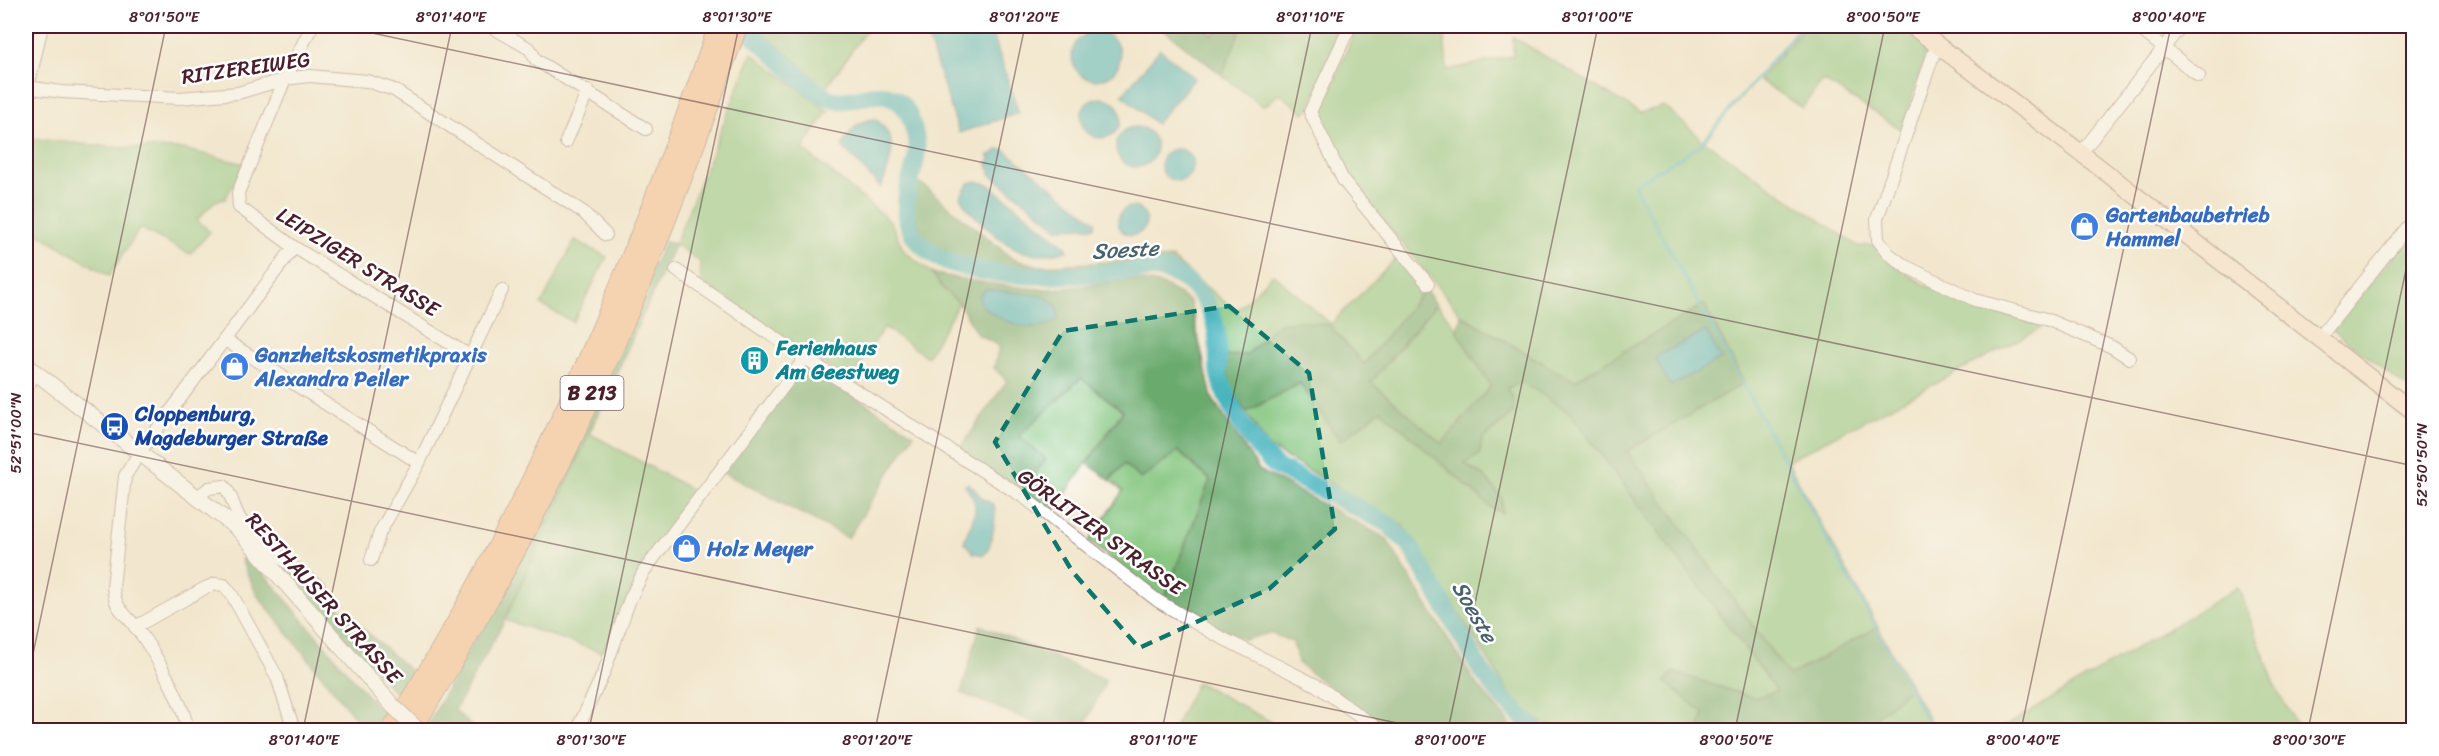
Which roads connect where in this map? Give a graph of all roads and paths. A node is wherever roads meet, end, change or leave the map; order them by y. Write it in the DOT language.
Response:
graph roads {
  1 [pos="42,26"];
  2 [pos="312,26"];
  3 [pos="490,26"];
  4 [pos="1350,26"];
  5 [pos="1912,26"];
  6 [pos="2136,26"];
  7 [pos="2181,26"];
  8 [pos="727,29"];
  9 [pos="1937,44"];
  10 [pos="2163,48"];
  11 [pos="2199,76"];
  12 [pos="285,79"];
  13 [pos="27,87"];
  14 [pos="588,91"];
  15 [pos="646,129"];
  16 [pos="566,142"];
  17 [pos="2081,153"];
  18 [pos="2414,219"];
  19 [pos="606,235"];
  20 [pos="294,247"];
  21 [pos="676,270"];
  22 [pos="1428,284"];
  23 [pos="502,290"];
  24 [pos="2319,338"];
  25 [pos="225,340"];
  26 [pos="470,356"];
  27 [pos="805,358"];
  28 [pos="2129,358"];
  29 [pos="31,369"];
  30 [pos="26,388"];
  31 [pos="2414,412"];
  32 [pos="140,452"];
  33 [pos="419,463"];
  34 [pos="197,497"];
  35 [pos="371,560"];
  36 [pos="319,586"];
  37 [pos="135,627"];
  38 [pos="188,730"];
  39 [pos="294,730"];
  40 [pos="392,730"];
  41 [pos="411,730"];
  42 [pos="418,730"];
  43 [pos="577,730"];
  44 [pos="1376,730"];
  1 -- 13 [label="street"];
  2 -- 12 [label="street"];
  3 -- 14 [label="street"];
  4 -- 22 [label="street"];
  5 -- 9 [label="main road"];
  6 -- 10 [label="street"];
  7 -- 10 [label="street"];
  8 -- 40 [label="highway, B 213"];
  8 -- 41 [label="highway, B 213"];
  9 -- 17 [label="main road"];
  9 -- 28 [label="street"];
  10 -- 11 [label="street"];
  10 -- 17 [label="street"];
  12 -- 13 [label="street, RITZEREIWEG"];
  12 -- 19 [label="street, RITZEREIWEG"];
  12 -- 20 [label="street, LEIPZIGER STRASSE"];
  14 -- 15 [label="street"];
  14 -- 16 [label="street"];
  17 -- 24 [label="main road"];
  18 -- 24 [label="street"];
  20 -- 25 [label="street"];
  20 -- 26 [label="street, LEIPZIGER STRASSE"];
  21 -- 27 [label="street, GÖRLITZER STRASSE"];
  23 -- 26 [label="street"];
  24 -- 31 [label="main road"];
  25 -- 32 [label="street"];
  25 -- 33 [label="street"];
  26 -- 33 [label="street"];
  27 -- 43 [label="street"];
  27 -- 44 [label="street, GÖRLITZER STRASSE"];
  29 -- 30 [label="street"];
  29 -- 32 [label="street, RESTHAUSER STRASSE"];
  32 -- 34 [label="street, RESTHAUSER STRASSE"];
  32 -- 37 [label="street"];
  33 -- 35 [label="street"];
  34 -- 36 [label="street, RESTHAUSER STRASSE"];
  34 -- 42 [label="street, RESTHAUSER STRASSE, bridge"];
  37 -- 38 [label="street"];
  37 -- 39 [label="street"];
}
